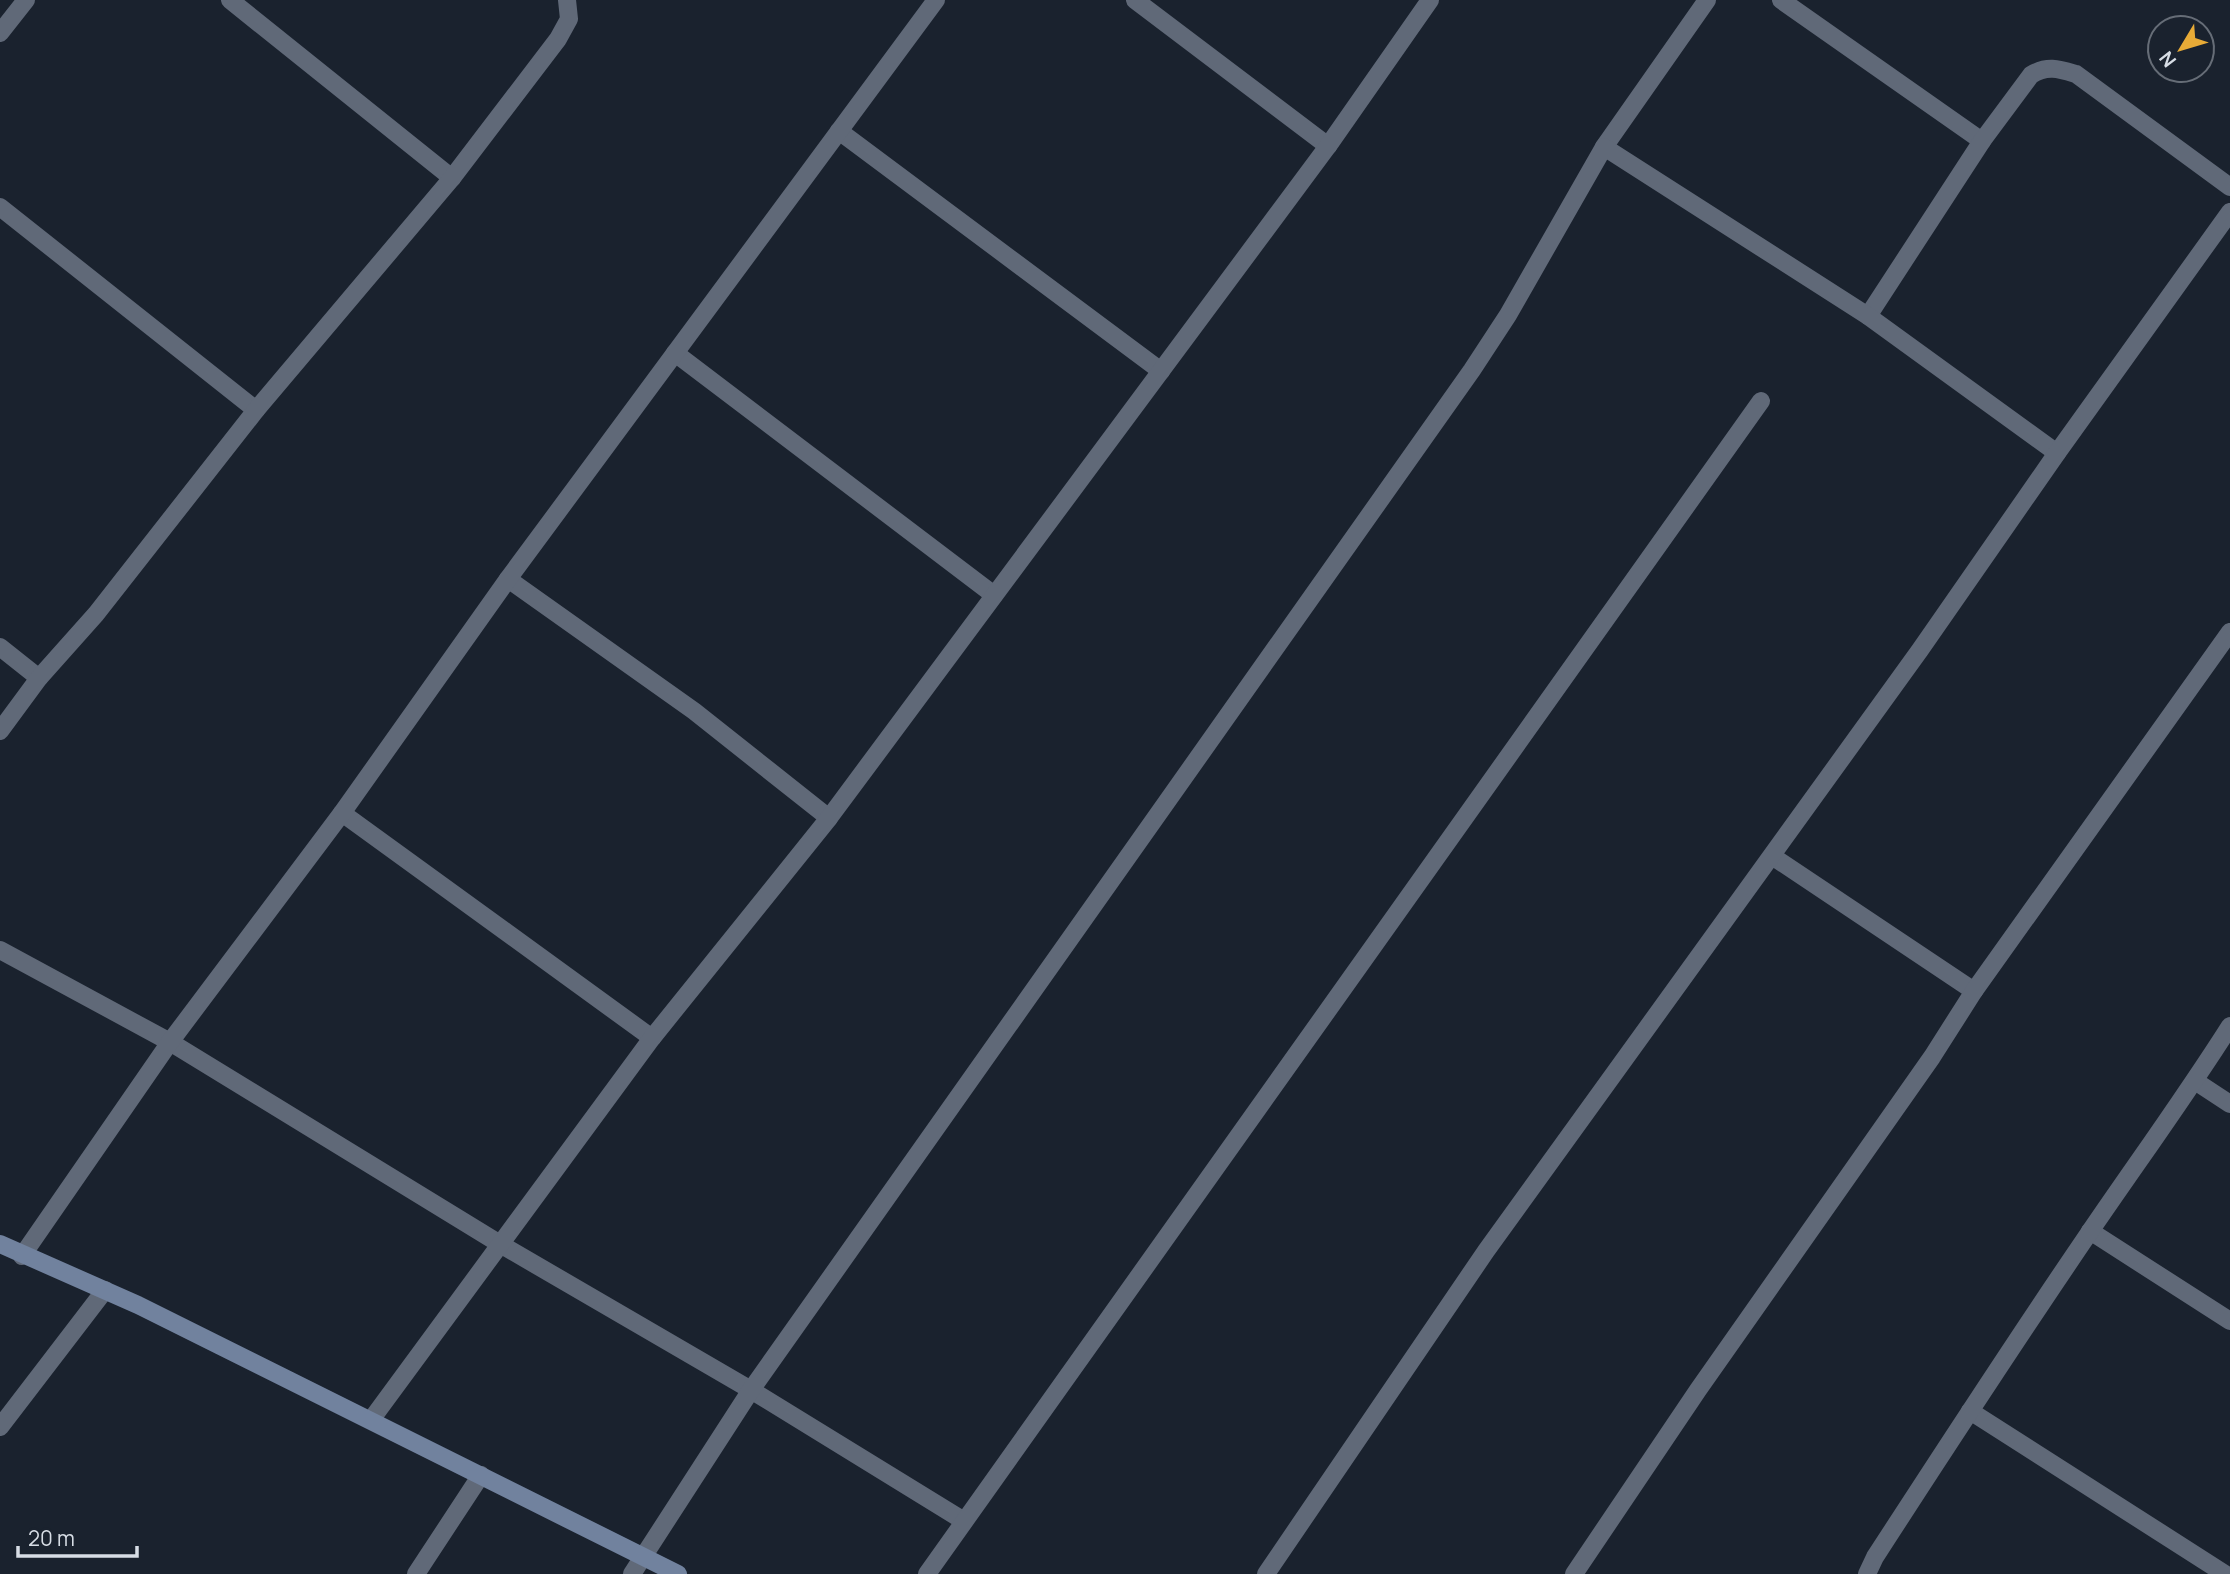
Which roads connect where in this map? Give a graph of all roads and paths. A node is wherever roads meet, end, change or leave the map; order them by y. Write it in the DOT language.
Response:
graph roads {
  1 [pos="26,0"];
  2 [pos="230,0"];
  3 [pos="567,0"];
  4 [pos="936,0"];
  5 [pos="1135,0"];
  6 [pos="1430,0"];
  7 [pos="1707,0"];
  8 [pos="1781,0"];
  9 [pos="0,33"];
  10 [pos="839,131"];
  11 [pos="1982,141"];
  12 [pos="1328,146"];
  13 [pos="1604,147"];
  14 [pos="452,178"];
  15 [pos="2230,187"];
  16 [pos="0,207"];
  17 [pos="2230,212"];
  18 [pos="1868,316"];
  19 [pos="675,353"];
  20 [pos="1161,370"];
  21 [pos="1761,401"];
  22 [pos="257,410"];
  23 [pos="2057,453"];
  24 [pos="508,579"];
  25 [pos="994,595"];
  26 [pos="2230,632"];
  27 [pos="0,647"];
  28 [pos="39,678"];
  29 [pos="0,731"];
  30 [pos="342,813"];
  31 [pos="829,818"];
  32 [pos="1772,856"];
  33 [pos="0,950"];
  34 [pos="1974,991"];
  35 [pos="2230,1026"];
  36 [pos="652,1038"];
  37 [pos="170,1042"];
  38 [pos="2195,1081"];
  39 [pos="2230,1104"];
  40 [pos="2090,1231"];
  41 [pos="0,1244"];
  42 [pos="500,1244"];
  43 [pos="22,1256"];
  44 [pos="105,1290"];
  45 [pos="2230,1321"];
  46 [pos="751,1390"];
  47 [pos="1970,1412"];
  48 [pos="371,1420"];
  49 [pos="0,1427"];
  50 [pos="481,1475"];
  51 [pos="964,1521"];
  52 [pos="642,1557"];
  53 [pos="416,1574"];
  54 [pos="632,1574"];
  55 [pos="678,1574"];
  56 [pos="927,1574"];
  57 [pos="1266,1574"];
  58 [pos="1574,1574"];
  59 [pos="1867,1574"];
  60 [pos="2225,1574"];
  1 -- 9 [label="street"];
  2 -- 14 [label="street"];
  3 -- 14 [label="street"];
  4 -- 10 [label="street"];
  5 -- 12 [label="street"];
  6 -- 12 [label="street"];
  7 -- 13 [label="street"];
  8 -- 11 [label="street"];
  10 -- 19 [label="street"];
  10 -- 20 [label="street"];
  11 -- 15 [label="street"];
  11 -- 18 [label="street"];
  12 -- 20 [label="street"];
  13 -- 18 [label="street"];
  13 -- 46 [label="street"];
  14 -- 22 [label="street"];
  16 -- 22 [label="street"];
  17 -- 23 [label="street"];
  18 -- 23 [label="street"];
  19 -- 24 [label="street"];
  19 -- 25 [label="street"];
  20 -- 25 [label="street"];
  21 -- 51 [label="street"];
  22 -- 28 [label="street"];
  23 -- 32 [label="street"];
  24 -- 30 [label="street"];
  24 -- 31 [label="street"];
  25 -- 31 [label="street"];
  26 -- 34 [label="street"];
  27 -- 28 [label="street"];
  28 -- 29 [label="street"];
  30 -- 36 [label="street"];
  30 -- 37 [label="street"];
  31 -- 36 [label="street"];
  32 -- 34 [label="street"];
  32 -- 57 [label="street"];
  33 -- 37 [label="street"];
  34 -- 58 [label="street"];
  35 -- 38 [label="street"];
  36 -- 42 [label="street"];
  37 -- 42 [label="street"];
  37 -- 43 [label="street"];
  38 -- 39 [label="street"];
  38 -- 40 [label="street"];
  40 -- 45 [label="street"];
  40 -- 47 [label="street"];
  41 -- 43 [label="street"];
  42 -- 46 [label="street"];
  42 -- 48 [label="street"];
  43 -- 44 [label="street"];
  44 -- 48 [label="street"];
  44 -- 49 [label="street"];
  46 -- 51 [label="street"];
  46 -- 52 [label="street"];
  47 -- 59 [label="street"];
  47 -- 60 [label="street"];
  48 -- 50 [label="street"];
  50 -- 52 [label="street"];
  50 -- 53 [label="street"];
  51 -- 56 [label="street"];
  52 -- 54 [label="street"];
  52 -- 55 [label="street"];
}
